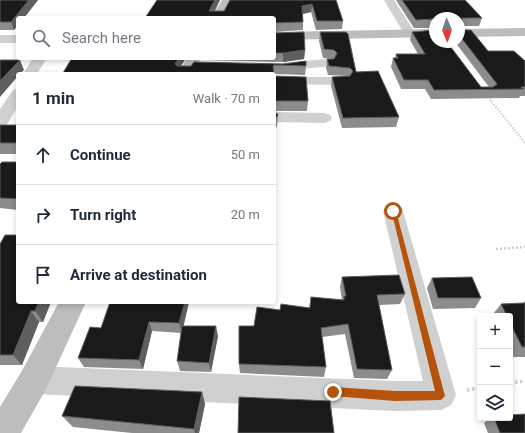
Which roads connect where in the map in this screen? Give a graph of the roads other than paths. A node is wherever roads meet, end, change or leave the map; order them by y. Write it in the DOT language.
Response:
graph roads {
  1 [pos="228,0"];
  2 [pos="389,0"];
  3 [pos="218,16"];
  4 [pos="525,32"];
  5 [pos="429,33"];
  6 [pos="465,33"];
  7 [pos="410,34"];
  8 [pos="276,36"];
  9 [pos="0,39"];
  10 [pos="16,39"];
  11 [pos="39,60"];
  12 [pos="328,63"];
  13 [pos="267,67"];
  14 [pos="31,72"];
  15 [pos="276,80"];
  16 [pos="343,81"];
  17 [pos="16,96"];
  18 [pos="276,117"];
  19 [pos="324,118"];
  20 [pos="0,122"];
  21 [pos="393,211"];
  22 [pos="73,304"];
  23 [pos="34,380"];
  24 [pos="3,433"];
  1 -- 3 [label="street"];
  2 -- 7 [label="street"];
  4 -- 6 [label="street"];
  5 -- 7 [label="street"];
  7 -- 8 [label="street"];
  9 -- 10 [label="street"];
  11 -- 14 [label="street"];
  12 -- 13 [label="street"];
  15 -- 16 [label="street"];
  17 -- 20 [label="street"];
  18 -- 19 [label="street"];
  21 -- 23 [label="street"];
  22 -- 23 [label="street"];
  23 -- 24 [label="street"];
}
